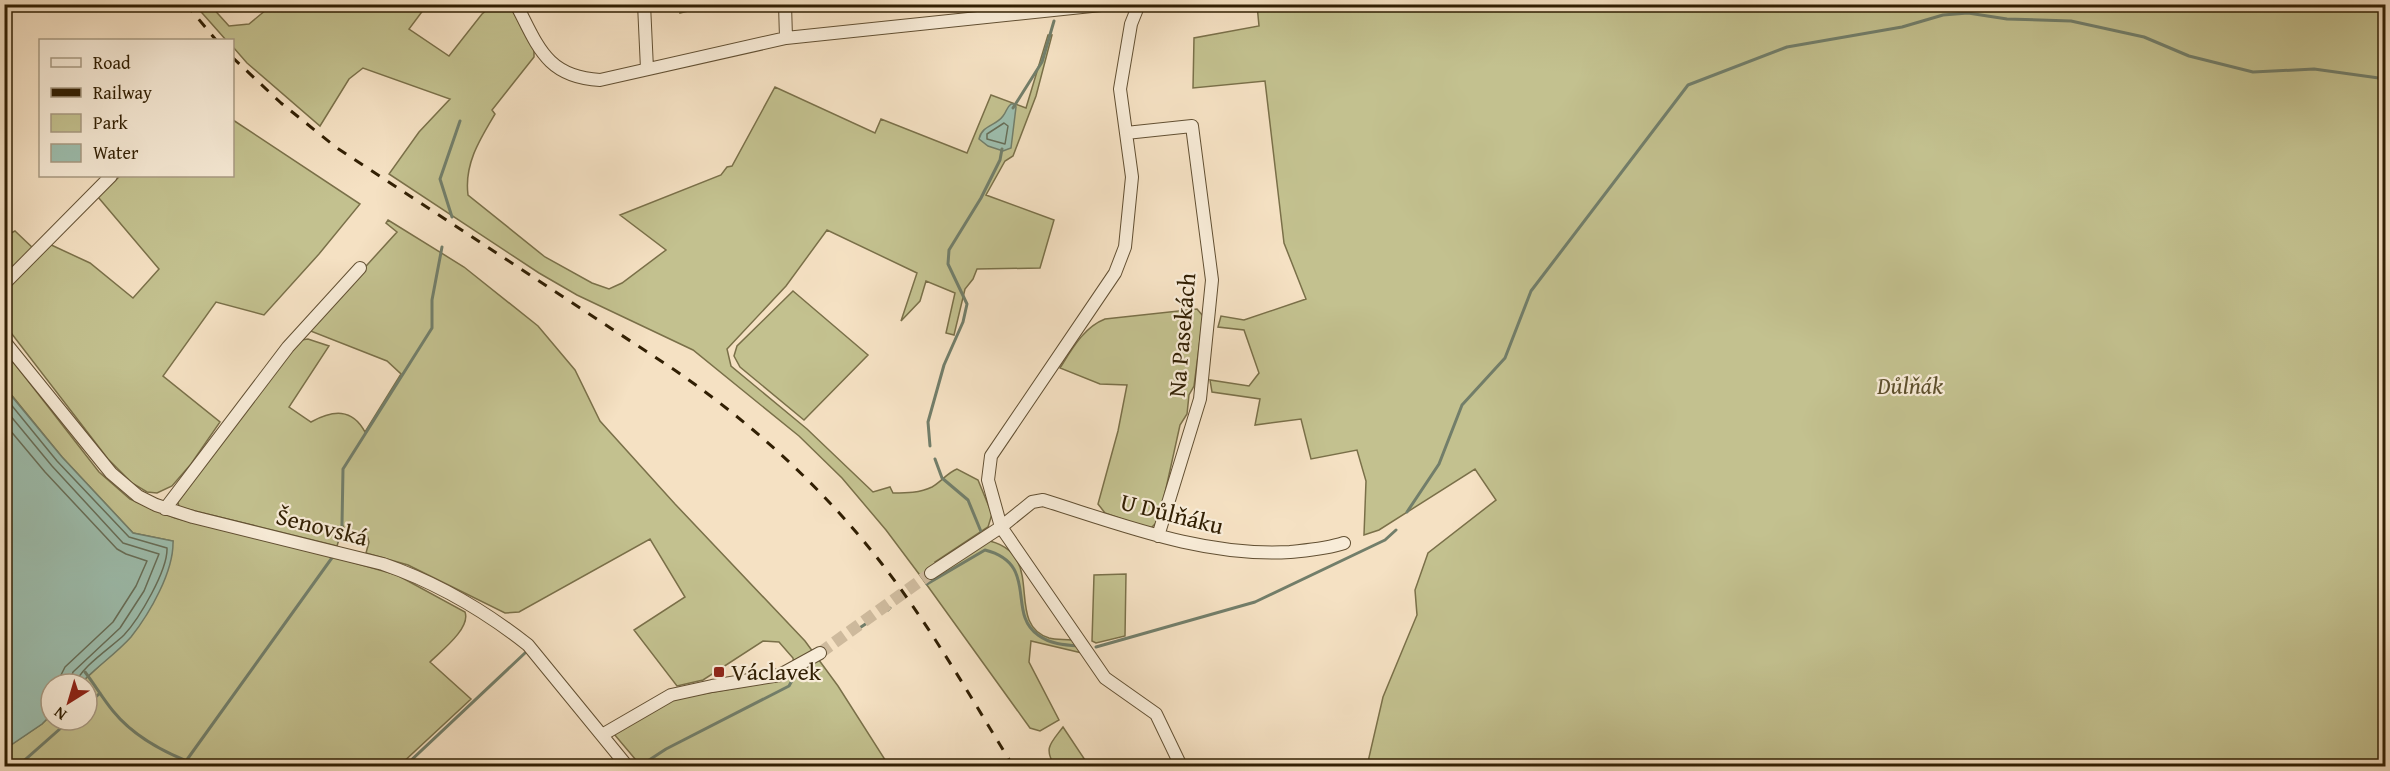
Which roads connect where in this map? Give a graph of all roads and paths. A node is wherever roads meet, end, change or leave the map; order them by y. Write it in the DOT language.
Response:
graph roads {
  1 [pos="516,4"];
  2 [pos="644,4"];
  3 [pos="785,4"];
  4 [pos="1139,5"];
  5 [pos="1059,7"];
  6 [pos="786,38"];
  7 [pos="647,69"];
  8 [pos="1126,133"];
  9 [pos="110,177"];
  10 [pos="360,268"];
  11 [pos="4,284"];
  12 [pos="4,340"];
  13 [pos="165,508"];
  14 [pos="1001,527"];
  15 [pos="1158,536"];
  16 [pos="1344,543"];
  17 [pos="931,573"];
  18 [pos="820,653"];
  19 [pos="602,735"];
  20 [pos="627,766"];
  21 [pos="1181,766"];
  1 -- 7 [label="street"];
  2 -- 7 [label="street"];
  3 -- 6 [label="street"];
  4 -- 5 [label="street"];
  4 -- 8 [label="street"];
  5 -- 6 [label="street"];
  6 -- 7 [label="street"];
  8 -- 14 [label="street"];
  8 -- 15 [label="street, Na Pasekách"];
  9 -- 11 [label="street"];
  10 -- 13 [label="street"];
  12 -- 13 [label="street, Šenovská"];
  13 -- 19 [label="street, Šenovská"];
  14 -- 15 [label="street, U Důlňáku"];
  14 -- 17 [label="street, U Důlňáku"];
  14 -- 21 [label="street"];
  15 -- 16 [label="street, U Důlňáku"];
  18 -- 19 [label="street"];
  19 -- 20 [label="street, Šenovská"];
}
